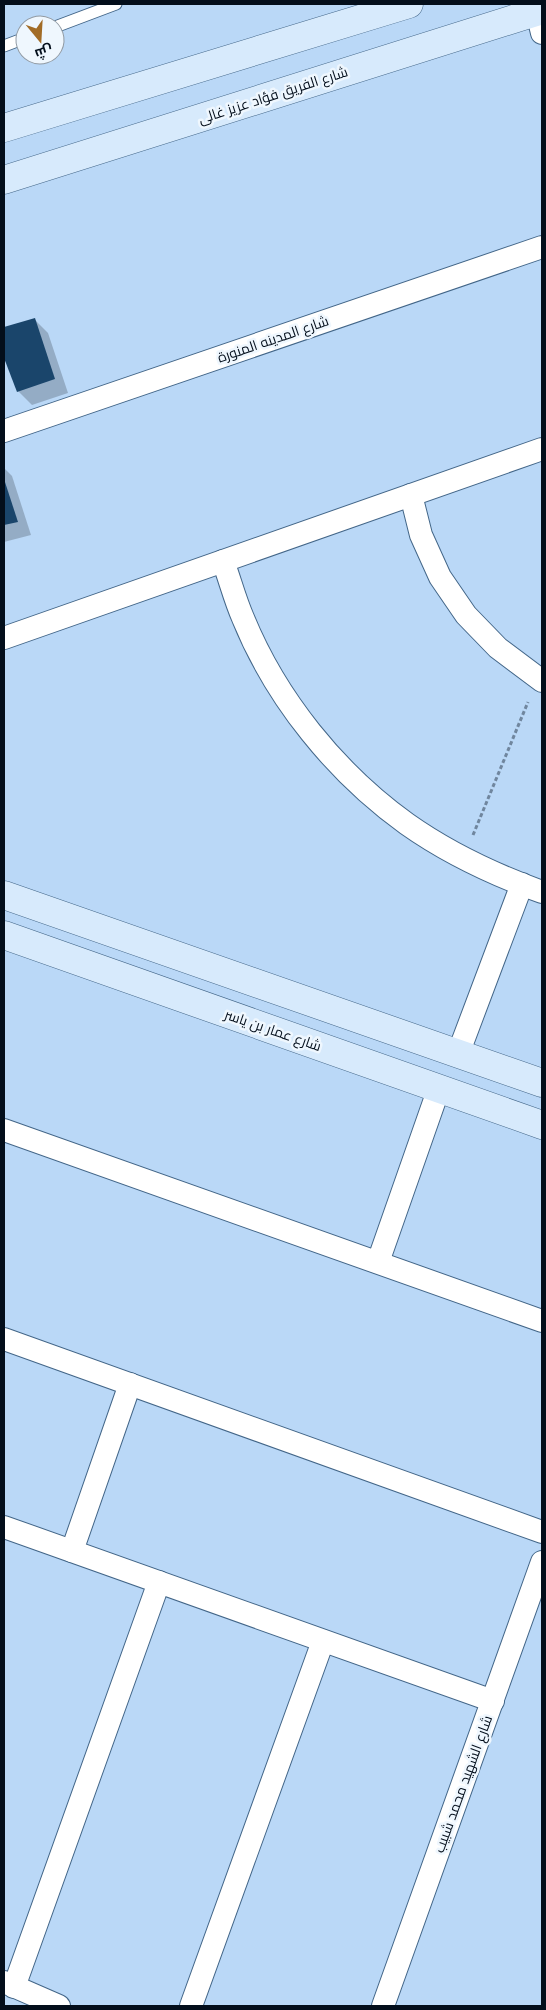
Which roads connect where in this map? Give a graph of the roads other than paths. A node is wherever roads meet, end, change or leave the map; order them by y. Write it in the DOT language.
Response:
graph roads {
  1 [pos="116,4"];
  2 [pos="409,4"];
  3 [pos="540,18"];
  4 [pos="65,23"];
  5 [pos="4,128"];
  6 [pos="4,180"];
  7 [pos="542,248"];
  8 [pos="4,431"];
  9 [pos="542,449"];
  10 [pos="411,495"];
  11 [pos="223,561"];
  12 [pos="4,638"];
  13 [pos="540,680"];
  14 [pos="532,888"];
  15 [pos="4,895"];
  16 [pos="4,934"];
  17 [pos="458,1054"];
  18 [pos="542,1084"];
  19 [pos="439,1088"];
  20 [pos="542,1125"];
  21 [pos="4,1130"];
  22 [pos="378,1262"];
  23 [pos="542,1321"];
  24 [pos="4,1339"];
  25 [pos="130,1384"];
  26 [pos="4,1526"];
  27 [pos="542,1532"];
  28 [pos="72,1551"];
  29 [pos="542,1562"];
  30 [pos="160,1582"];
  31 [pos="323,1641"];
  32 [pos="493,1701"];
  33 [pos="9,1984"];
  34 [pos="59,2006"];
  35 [pos="192,2006"];
  36 [pos="383,2006"];
  1 -- 4 [label="lane"];
  2 -- 5 [label="street"];
  3 -- 6 [label="street, شارع الفريق فؤاد عزيز غالى"];
  7 -- 8 [label="street, شارع المدينه المنورة"];
  9 -- 10 [label="street"];
  10 -- 11 [label="street"];
  10 -- 13 [label="street"];
  11 -- 12 [label="street"];
  11 -- 14 [label="street"];
  14 -- 17 [label="street"];
  15 -- 17 [label="street"];
  16 -- 19 [label="street, شارع عمار بن ياسر"];
  17 -- 18 [label="street"];
  19 -- 20 [label="street, شارع عمار بن ياسر"];
  19 -- 22 [label="street"];
  21 -- 22 [label="street"];
  22 -- 23 [label="street"];
  24 -- 25 [label="street"];
  25 -- 27 [label="street"];
  25 -- 28 [label="street"];
  26 -- 28 [label="street"];
  28 -- 30 [label="street"];
  29 -- 32 [label="street, شارع الشهيد محمد شبيب"];
  30 -- 31 [label="street"];
  30 -- 33 [label="street"];
  31 -- 32 [label="street"];
  31 -- 35 [label="street"];
  32 -- 36 [label="street, شارع الشهيد محمد شبيب"];
  33 -- 34 [label="street"];
}
